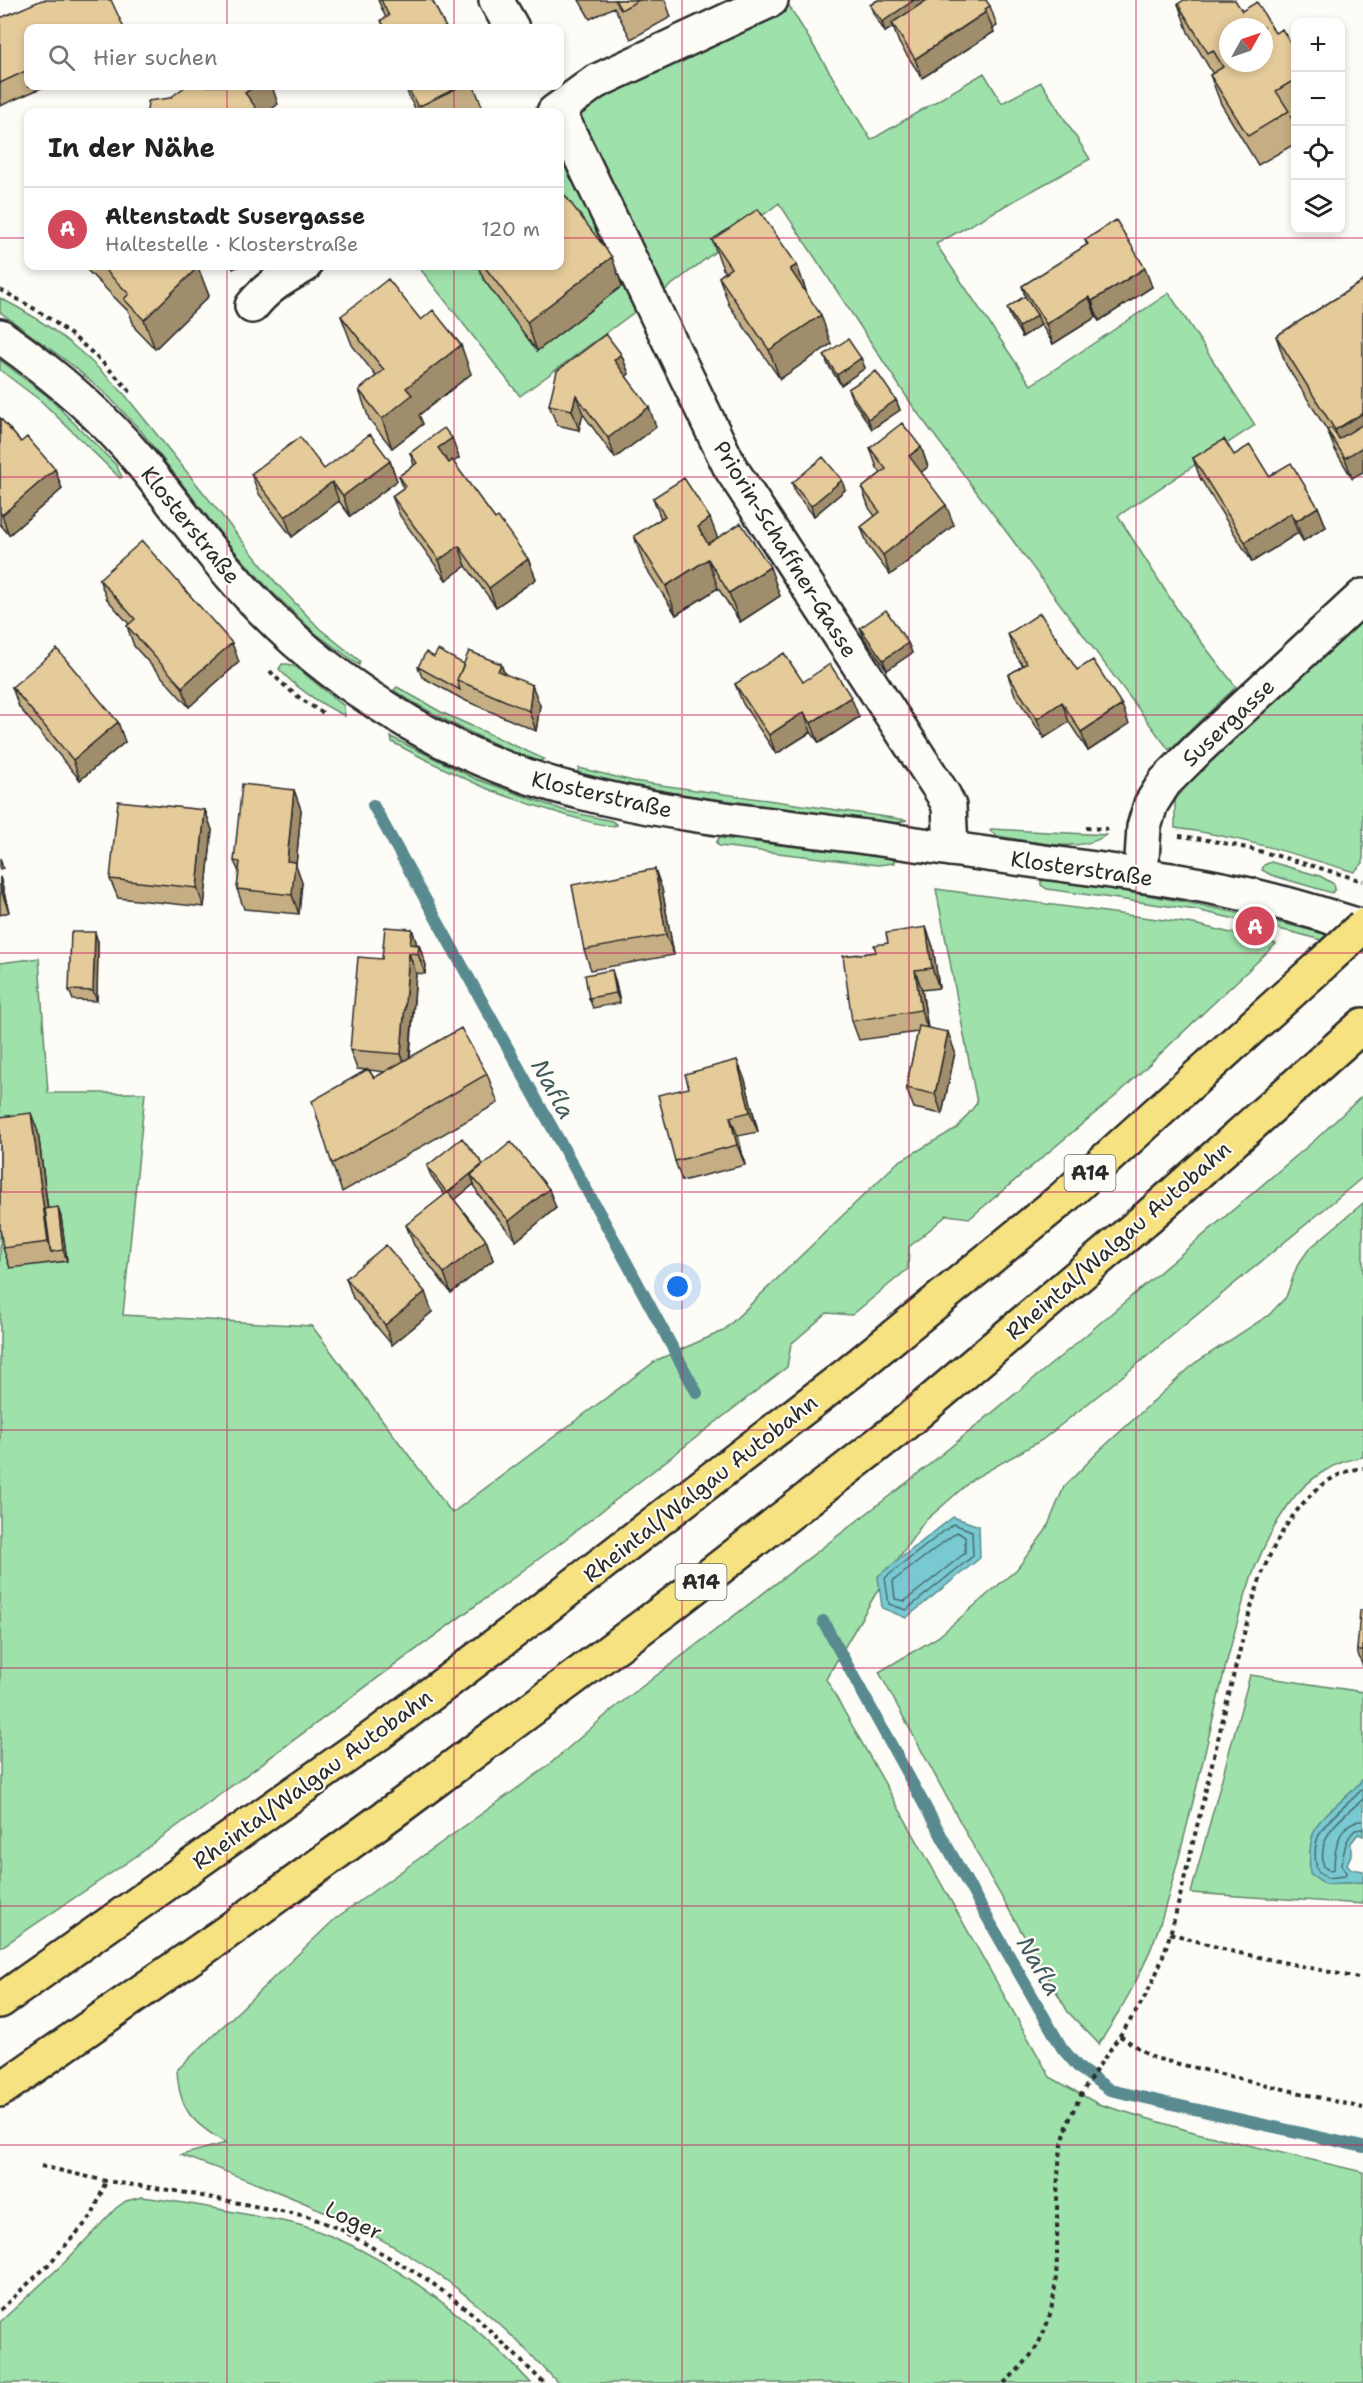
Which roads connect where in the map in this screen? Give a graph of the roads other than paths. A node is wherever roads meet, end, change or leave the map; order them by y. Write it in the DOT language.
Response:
graph roads {
  1 [pos="496,0"];
  2 [pos="771,0"];
  3 [pos="510,24"];
  4 [pos="555,107"];
  5 [pos="564,126"];
  6 [pos="297,270"];
  7 [pos="252,306"];
  8 [pos="0,336"];
  9 [pos="1363,596"];
  10 [pos="951,849"];
  11 [pos="1141,875"];
  12 [pos="1363,927"];
  13 [pos="1363,1025"];
  14 [pos="0,2001"];
  15 [pos="0,2090"];
  1 -- 3 [label="street"];
  2 -- 4 [label="street"];
  5 -- 10 [label="street, Priorin-Schaffner-Gasse"];
  6 -- 7 [label="street"];
  8 -- 10 [label="street, Klosterstraße"];
  9 -- 11 [label="street, Susergasse"];
  10 -- 11 [label="street, Klosterstraße"];
  11 -- 12 [label="street, Klosterstraße"];
  12 -- 14 [label="highway, Rheintal/Walgau Autobahn / A14, bridge"];
  13 -- 15 [label="highway, Rheintal/Walgau Autobahn / A14"];
}
